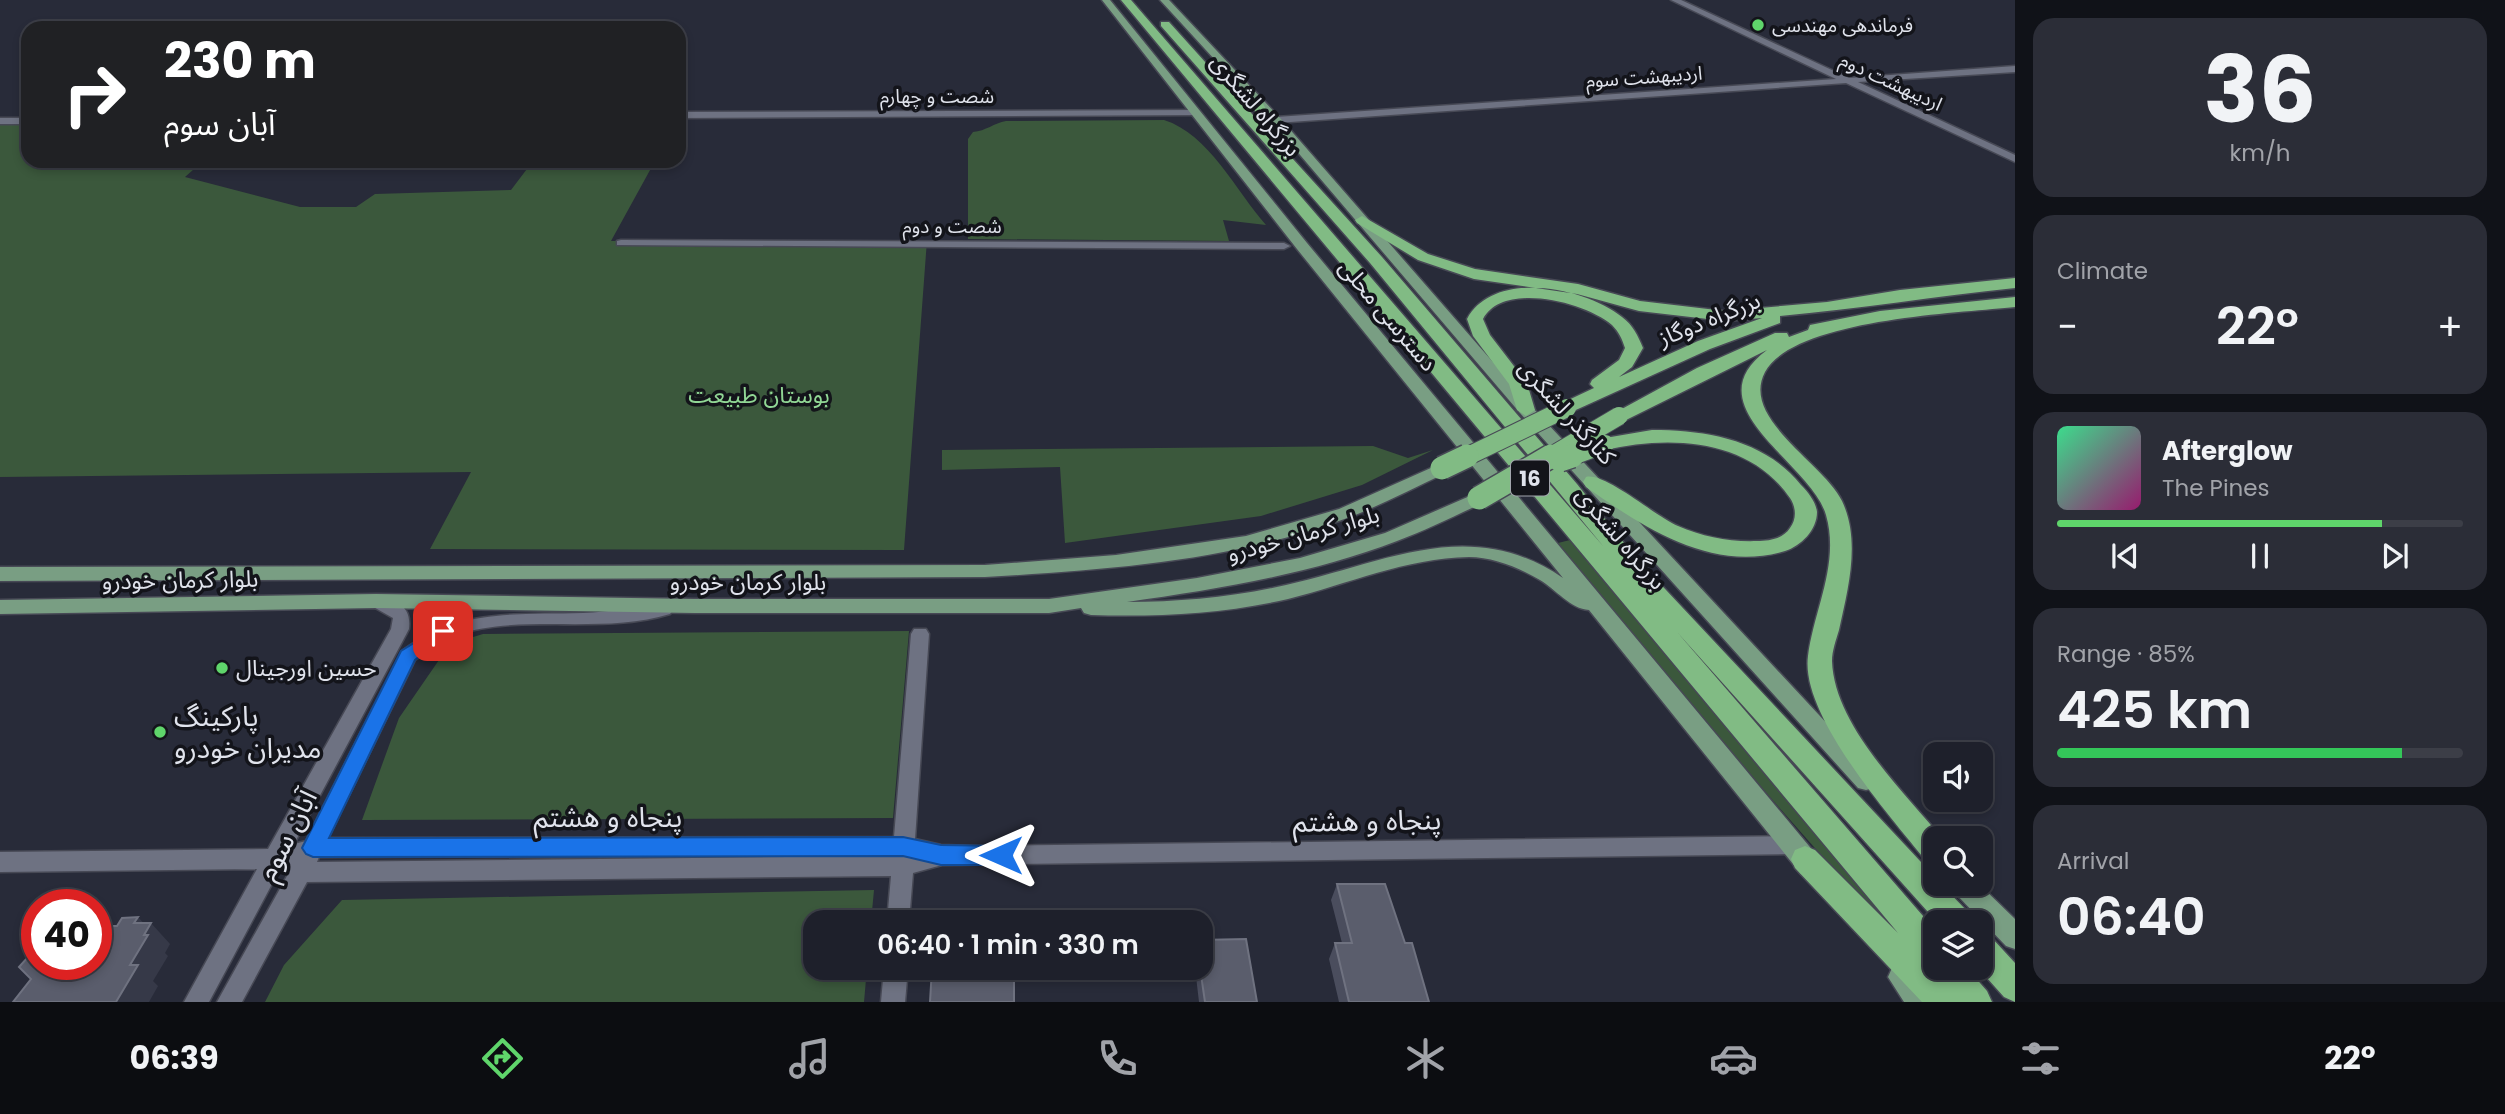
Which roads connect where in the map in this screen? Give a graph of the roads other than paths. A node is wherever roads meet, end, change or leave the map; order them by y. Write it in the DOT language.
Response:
graph roads {
  1 [pos="1106,0"];
  2 [pos="1126,0"];
  3 [pos="1143,0"];
  4 [pos="1164,0"];
  5 [pos="1675,0"];
  6 [pos="1126,24"];
  7 [pos="2015,69"];
  8 [pos="1193,79"];
  9 [pos="1847,80"];
  10 [pos="1256,100"];
  11 [pos="1195,112"];
  12 [pos="686,115"];
  13 [pos="1276,120"];
  14 [pos="0,121"];
  15 [pos="21,121"];
  16 [pos="2015,159"];
  17 [pos="1293,167"];
  18 [pos="1362,220"];
  19 [pos="621,243"];
  20 [pos="1284,246"];
  21 [pos="2015,283"];
  22 [pos="2015,302"];
  23 [pos="1826,317"];
  24 [pos="1567,408"];
  25 [pos="1526,410"];
  26 [pos="1442,468"];
  27 [pos="1515,476"];
  28 [pos="1593,482"];
  29 [pos="1479,498"];
  30 [pos="0,574"];
  31 [pos="376,601"];
  32 [pos="694,606"];
  33 [pos="1049,606"];
  34 [pos="0,607"];
  35 [pos="1620,631"];
  36 [pos="920,634"];
  37 [pos="1923,835"];
  38 [pos="1923,839"];
  39 [pos="313,848"];
  40 [pos="1800,852"];
  41 [pos="902,856"];
  42 [pos="276,859"];
  43 [pos="0,862"];
  44 [pos="301,872"];
  45 [pos="1975,896"];
  46 [pos="899,910"];
  47 [pos="1947,910"];
  48 [pos="2015,937"];
  49 [pos="1923,940"];
  50 [pos="1993,961"];
  51 [pos="894,980"];
  52 [pos="1957,980"];
  53 [pos="2015,986"];
  54 [pos="196,1002"];
  55 [pos="229,1002"];
  56 [pos="893,1002"];
  57 [pos="1921,1002"];
  58 [pos="1944,1002"];
  59 [pos="1976,1002"];
  1 -- 6 [label="main road"];
  2 -- 8 [label="highway, بزرگراه لشگری / 16"];
  3 -- 17 [label="highway, بزرگراه لشگری / 16"];
  4 -- 10 [label="main road, کنارگذر لشگری"];
  5 -- 9 [label="street, اردیبهشت دوم"];
  6 -- 8 [label="highway"];
  6 -- 11 [label="main road, دسترسی محلی"];
  7 -- 9 [label="street, اردیبهشت سوم"];
  8 -- 49 [label="highway, بزرگراه لشگری / 16"];
  9 -- 13 [label="street, اردیبهشت سوم"];
  9 -- 16 [label="street, اردیبهشت دوم"];
  10 -- 13 [label="main road, کنارگذر لشگری"];
  10 -- 17 [label="highway"];
  11 -- 12 [label="street, شصت و چهارم"];
  11 -- 35 [label="main road, دسترسی محلی"];
  13 -- 18 [label="main road, کنارگذر لشگری"];
  14 -- 15 [label="street"];
  17 -- 47 [label="highway, بزرگراه لشگری / 16"];
  18 -- 23 [label="highway"];
  18 -- 25 [label="main road, کنارگذر لشگری"];
  19 -- 20 [label="street, شصت و دوم"];
  21 -- 23 [label="highway, بزرگراه دوگاز"];
  22 -- 23 [label="highway, بزرگراه دوگاز"];
  23 -- 24 [label="highway, بزرگراه دوگاز"];
  23 -- 27 [label="highway, بزرگراه دوگاز, bridge"];
  23 -- 37 [label="highway"];
  24 -- 25 [label="highway"];
  24 -- 26 [label="highway, بزرگراه دوگاز, bridge"];
  25 -- 28 [label="main road, کنارگذر لشگری"];
  26 -- 30 [label="main road, بلوار کرمان خودرو"];
  27 -- 28 [label="highway, bridge"];
  27 -- 29 [label="highway, بزرگراه دوگاز, bridge"];
  28 -- 38 [label="main road, کنارگذر لشگری"];
  29 -- 33 [label="main road, بلوار کرمان خودرو"];
  31 -- 32 [label="main road, بلوار کرمان خودرو"];
  31 -- 34 [label="main road, بلوار کرمان خودرو"];
  31 -- 42 [label="street, آبان سوم"];
  32 -- 33 [label="main road, بلوار کرمان خودرو"];
  32 -- 39 [label="street, آبان سوم"];
  33 -- 35 [label="main road"];
  35 -- 40 [label="main road"];
  36 -- 41 [label="street"];
  39 -- 41 [label="street, پنجاه و هشتم"];
  39 -- 42 [label="street, پنجاه و هشتم"];
  39 -- 44 [label="street, آبان سوم"];
  40 -- 41 [label="street, پنجاه و هشتم"];
  40 -- 57 [label="main road"];
  40 -- 58 [label="highway"];
  41 -- 44 [label="street, پنجاه و هشتم"];
  41 -- 46 [label="street"];
  42 -- 43 [label="street, پنجاه و هشتم"];
  42 -- 44 [label="street, پنجاه و هشتم"];
  42 -- 54 [label="street, آبان سوم"];
  44 -- 55 [label="street, آبان سوم"];
  45 -- 48 [label="main road"];
  50 -- 53 [label="highway"];
  51 -- 56 [label="street"];
  52 -- 59 [label="highway"];
}
